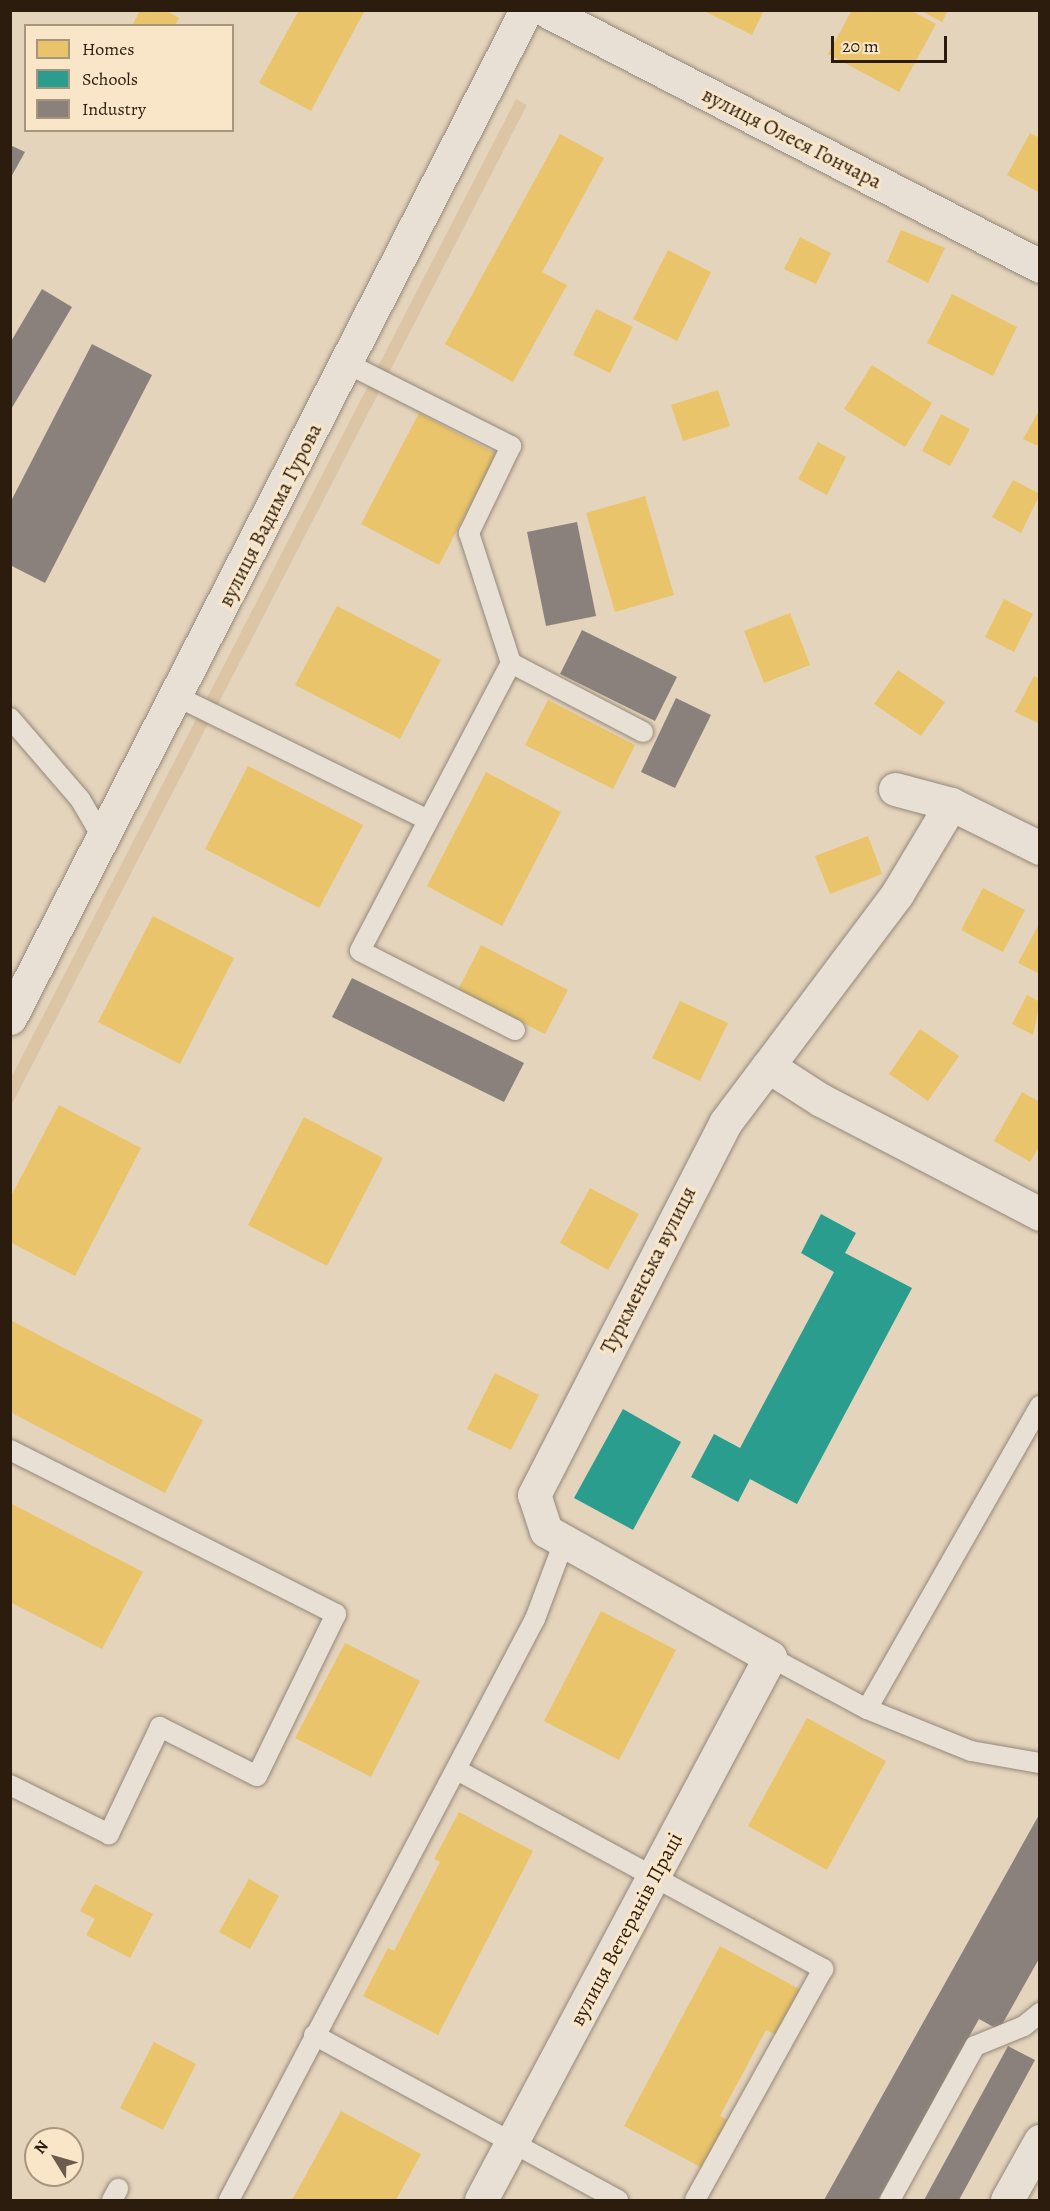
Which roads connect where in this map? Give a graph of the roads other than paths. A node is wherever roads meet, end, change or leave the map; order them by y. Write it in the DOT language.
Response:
graph roads {
  1 [pos="526,10"];
  2 [pos="545,10"];
  3 [pos="1040,266"];
  4 [pos="346,363"];
  5 [pos="511,663"];
  6 [pos="178,697"];
  7 [pos="10,718"];
  8 [pos="643,732"];
  9 [pos="895,789"];
  10 [pos="951,804"];
  11 [pos="426,819"];
  12 [pos="105,843"];
  13 [pos="1040,848"];
  14 [pos="10,1018"];
  15 [pos="515,1030"];
  16 [pos="768,1066"];
  17 [pos="1040,1214"];
  18 [pos="1040,1407"];
  19 [pos="10,1450"];
  20 [pos="564,1542"];
  21 [pos="770,1657"];
  22 [pos="867,1709"];
  23 [pos="1040,1763"];
  24 [pos="457,1770"];
  25 [pos="10,1785"];
  26 [pos="653,1877"];
  27 [pos="1040,2013"];
  28 [pos="314,2035"];
  29 [pos="1040,2141"];
  30 [pos="512,2143"];
  31 [pos="229,2200"];
  32 [pos="481,2200"];
  33 [pos="618,2200"];
  34 [pos="695,2200"];
  35 [pos="890,2200"];
  36 [pos="1007,2200"];
  1 -- 4 [label="street, вулиця Вадима Гурова"];
  2 -- 3 [label="street, вулиця Олеся Гончара"];
  4 -- 5 [label="lane"];
  4 -- 6 [label="street, вулиця Вадима Гурова"];
  5 -- 8 [label="lane"];
  5 -- 11 [label="lane"];
  6 -- 11 [label="lane"];
  6 -- 12 [label="street, вулиця Вадима Гурова"];
  7 -- 12 [label="lane"];
  9 -- 10 [label="street"];
  10 -- 13 [label="street"];
  10 -- 16 [label="street, Туркменська вулиця"];
  11 -- 15 [label="lane"];
  12 -- 14 [label="street, вулиця Вадима Гурова"];
  16 -- 17 [label="street"];
  16 -- 20 [label="street, Туркменська вулиця"];
  18 -- 22 [label="lane"];
  19 -- 25 [label="lane"];
  20 -- 21 [label="street, Туркменська вулиця"];
  20 -- 24 [label="lane"];
  21 -- 22 [label="lane"];
  21 -- 26 [label="street, вулиця Ветеранів Праці"];
  22 -- 23 [label="lane"];
  24 -- 26 [label="lane"];
  24 -- 28 [label="lane"];
  26 -- 30 [label="street, вулиця Ветеранів Праці"];
  26 -- 34 [label="lane"];
  27 -- 35 [label="lane"];
  28 -- 30 [label="lane"];
  28 -- 31 [label="lane"];
  29 -- 36 [label="street"];
  30 -- 32 [label="street, вулиця Ветеранів Праці"];
  30 -- 33 [label="lane"];
}
